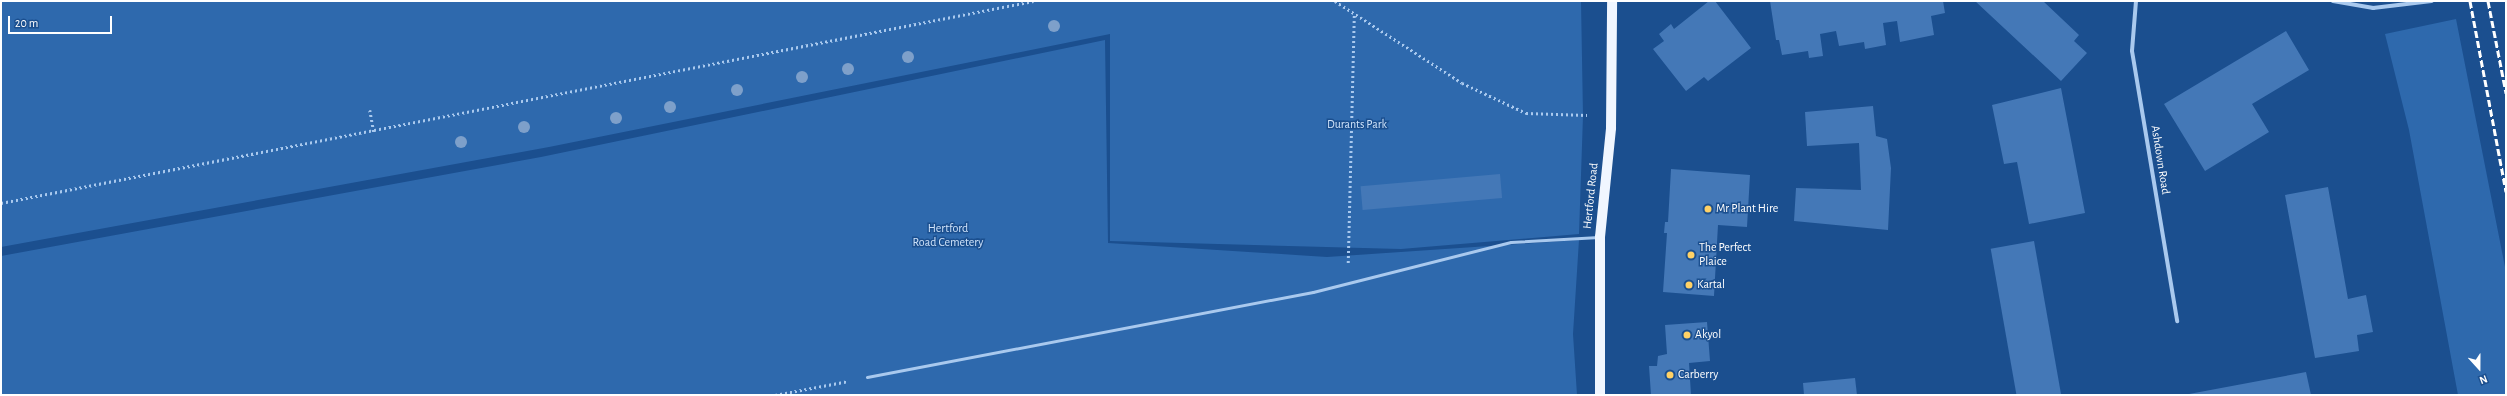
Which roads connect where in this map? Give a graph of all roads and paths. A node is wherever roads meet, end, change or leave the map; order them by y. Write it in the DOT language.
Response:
graph roads {
  1 [pos="1033,1"];
  2 [pos="1335,1"];
  3 [pos="1612,1"];
  4 [pos="2136,1"];
  5 [pos="2333,1"];
  6 [pos="2432,1"];
  7 [pos="1354,14"];
  8 [pos="370,110"];
  9 [pos="1612,112"];
  10 [pos="374,132"];
  11 [pos="1,203"];
  12 [pos="1600,236"];
  13 [pos="1349,283"];
  14 [pos="2177,321"];
  15 [pos="867,377"];
  16 [pos="775,395"];
  17 [pos="1600,395"];
  1 -- 10 [label="path"];
  2 -- 7 [label="path"];
  3 -- 9 [label="main road, Hertford Road"];
  4 -- 14 [label="street, Ashdown Road"];
  5 -- 6 [label="street"];
  7 -- 9 [label="path"];
  7 -- 13 [label="path"];
  8 -- 10 [label="path"];
  9 -- 12 [label="main road, Hertford Road"];
  10 -- 11 [label="path"];
  12 -- 13 [label="lane"];
  12 -- 17 [label="main road, Hertford Road"];
  13 -- 15 [label="lane"];
  15 -- 16 [label="path"];
}
